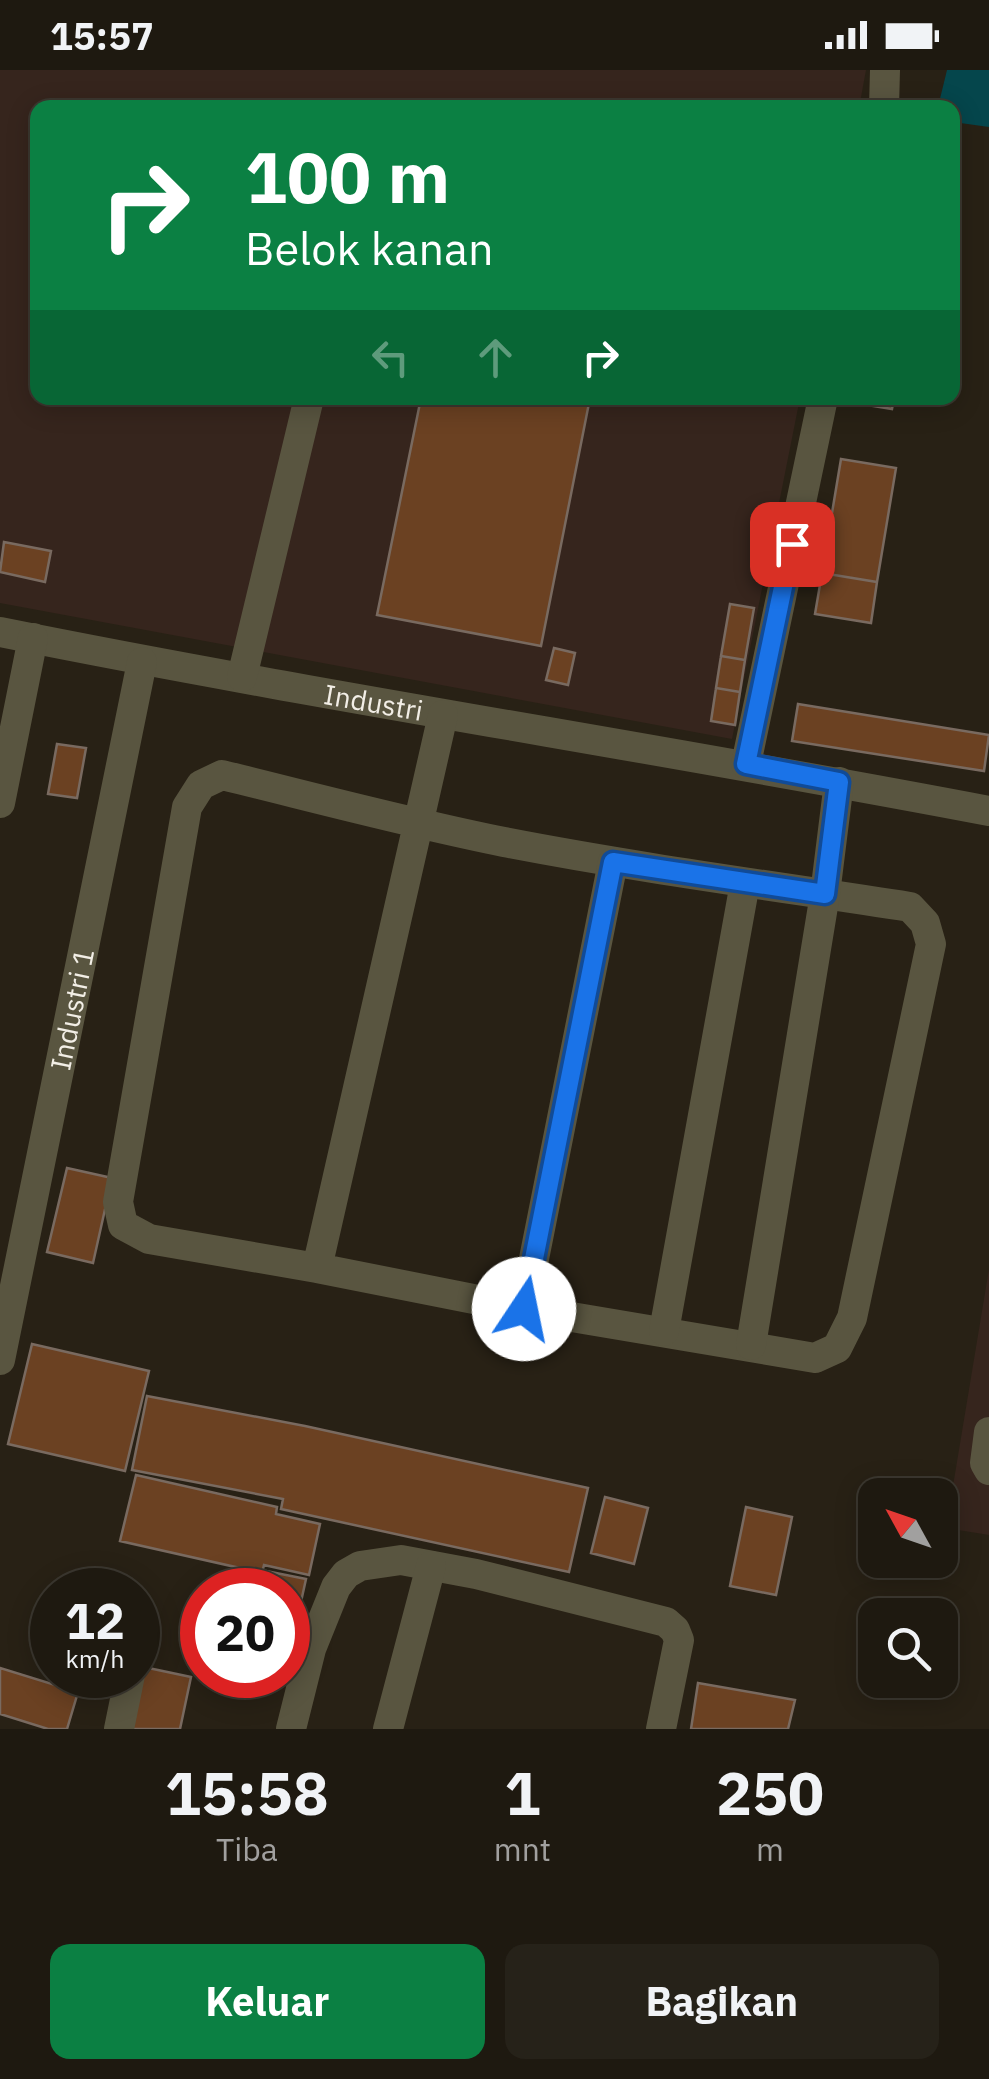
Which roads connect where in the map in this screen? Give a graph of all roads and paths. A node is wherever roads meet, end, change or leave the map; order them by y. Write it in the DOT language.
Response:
graph roads {
  1 [pos="885,70"];
  2 [pos="884,100"];
  3 [pos="307,405"];
  4 [pos="822,405"];
  5 [pos="0,632"];
  6 [pos="33,638"];
  7 [pos="142,662"];
  8 [pos="242,677"];
  9 [pos="443,715"];
  10 [pos="8,725"];
  11 [pos="746,764"];
  12 [pos="839,782"];
  13 [pos="0,803"];
  14 [pos="989,811"];
  15 [pos="416,823"];
  16 [pos="613,862"];
  17 [pos="745,883"];
  18 [pos="825,894"];
  19 [pos="317,1268"];
  20 [pos="524,1309"];
  21 [pos="664,1330"];
  22 [pos="751,1345"];
  23 [pos="0,1360"];
  24 [pos="989,1432"];
  25 [pos="989,1470"];
  26 [pos="432,1566"];
  27 [pos="125,1698"];
  28 [pos="119,1729"];
  29 [pos="290,1729"];
  30 [pos="388,1729"];
  31 [pos="660,1729"];
  1 -- 2 [label="lane"];
  3 -- 8 [label="lane"];
  4 -- 11 [label="lane"];
  5 -- 6 [label="lane, Industri"];
  6 -- 7 [label="lane, Industri"];
  6 -- 10 [label="lane"];
  7 -- 8 [label="lane, Industri"];
  7 -- 23 [label="lane, Industri 1"];
  8 -- 9 [label="lane, Industri"];
  9 -- 11 [label="lane, Industri"];
  9 -- 15 [label="lane"];
  10 -- 13 [label="lane"];
  11 -- 12 [label="lane, Industri"];
  12 -- 14 [label="lane, Industri"];
  12 -- 18 [label="lane"];
  15 -- 16 [label="lane"];
  15 -- 19 [label="lane"];
  15 -- 19 [label="lane"];
  16 -- 17 [label="lane"];
  16 -- 20 [label="lane"];
  17 -- 18 [label="lane"];
  17 -- 21 [label="lane"];
  18 -- 22 [label="lane"];
  18 -- 22 [label="lane"];
  19 -- 20 [label="lane"];
  20 -- 21 [label="lane"];
  21 -- 22 [label="lane"];
  24 -- 25 [label="lane"];
  26 -- 29 [label="lane"];
  26 -- 30 [label="lane"];
  26 -- 31 [label="lane"];
  27 -- 28 [label="lane"];
}
